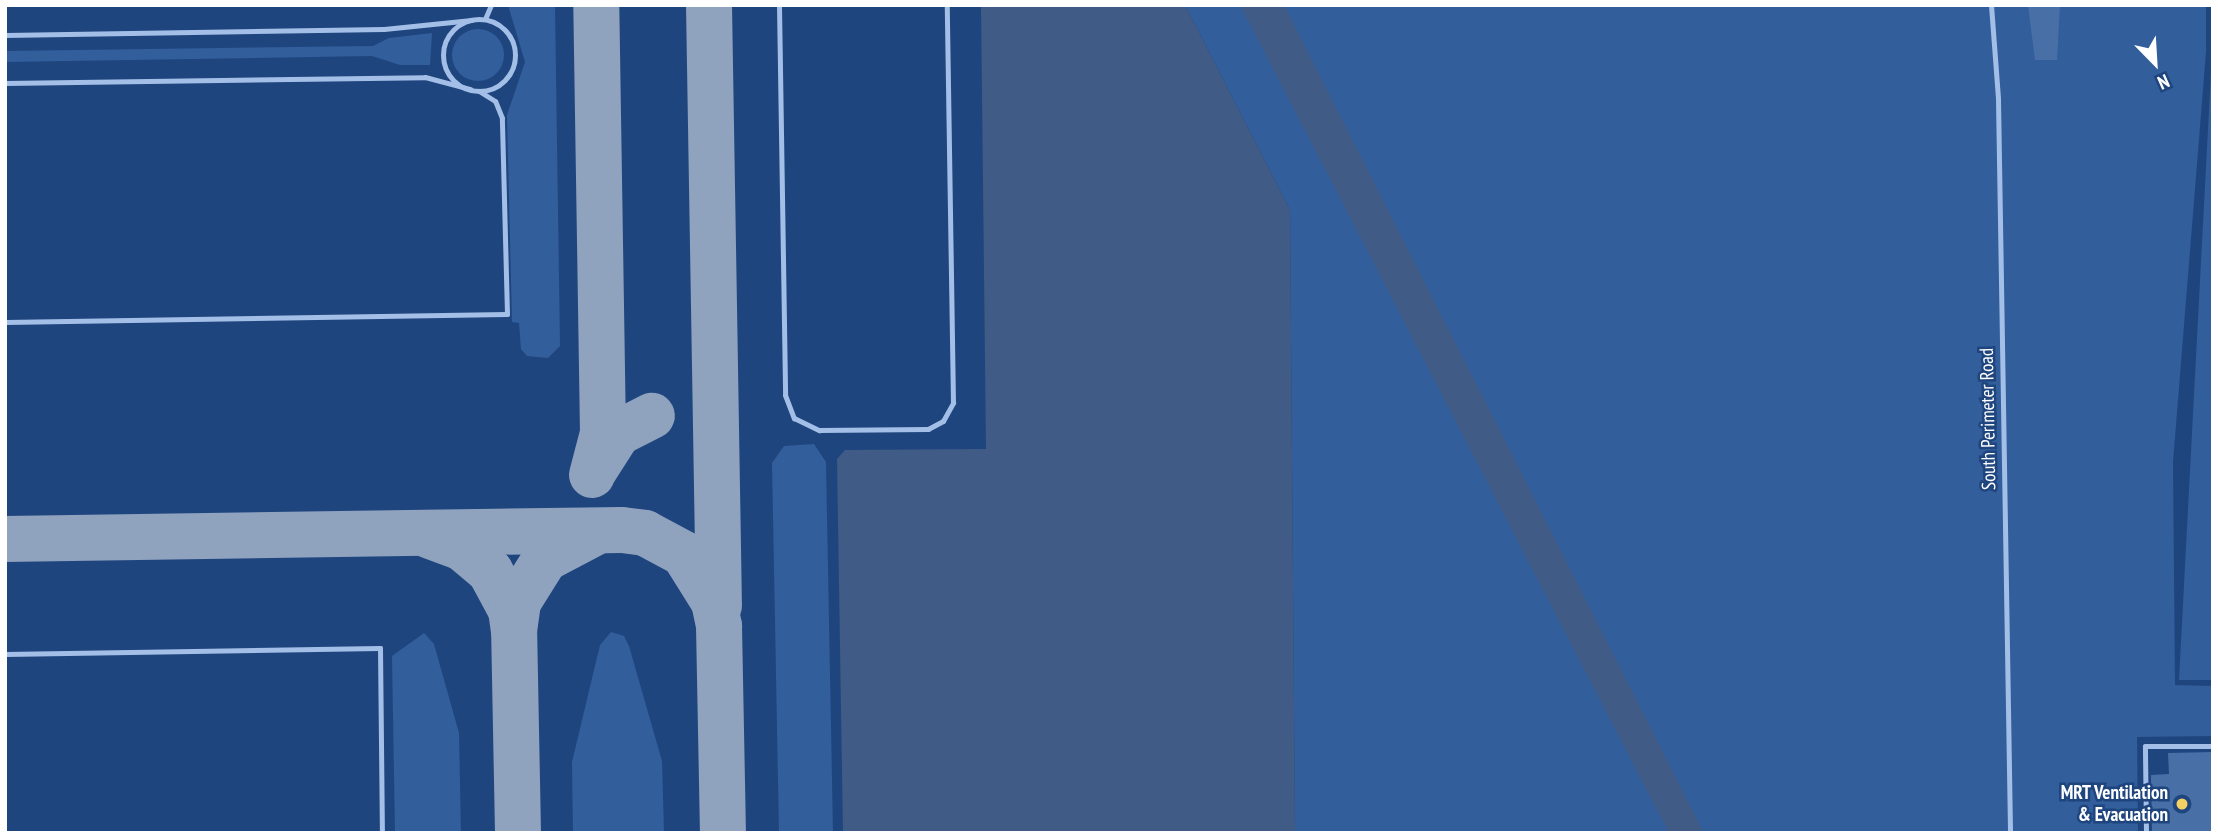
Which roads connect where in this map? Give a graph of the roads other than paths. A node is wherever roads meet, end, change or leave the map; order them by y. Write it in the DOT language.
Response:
graph roads {
  1 [pos="491,5"];
  2 [pos="779,5"];
  3 [pos="947,5"];
  4 [pos="1991,5"];
  5 [pos="485,19"];
  6 [pos="472,20"];
  7 [pos="5,35"];
  8 [pos="5,83"];
  9 [pos="470,89"];
  10 [pos="479,91"];
  11 [pos="5,322"];
  12 [pos="5,654"];
  13 [pos="2213,746"];
  14 [pos="382,833"];
  15 [pos="2010,833"];
  16 [pos="2146,833"];
  1 -- 5 [label="lane"];
  2 -- 3 [label="lane"];
  4 -- 15 [label="lane, South Perimeter Road"];
  5 -- 6 [label="lane"];
  5 -- 10 [label="lane"];
  6 -- 7 [label="lane"];
  6 -- 9 [label="lane"];
  8 -- 9 [label="lane"];
  9 -- 10 [label="lane"];
  10 -- 11 [label="lane"];
  12 -- 14 [label="lane"];
  13 -- 16 [label="lane"];
}
